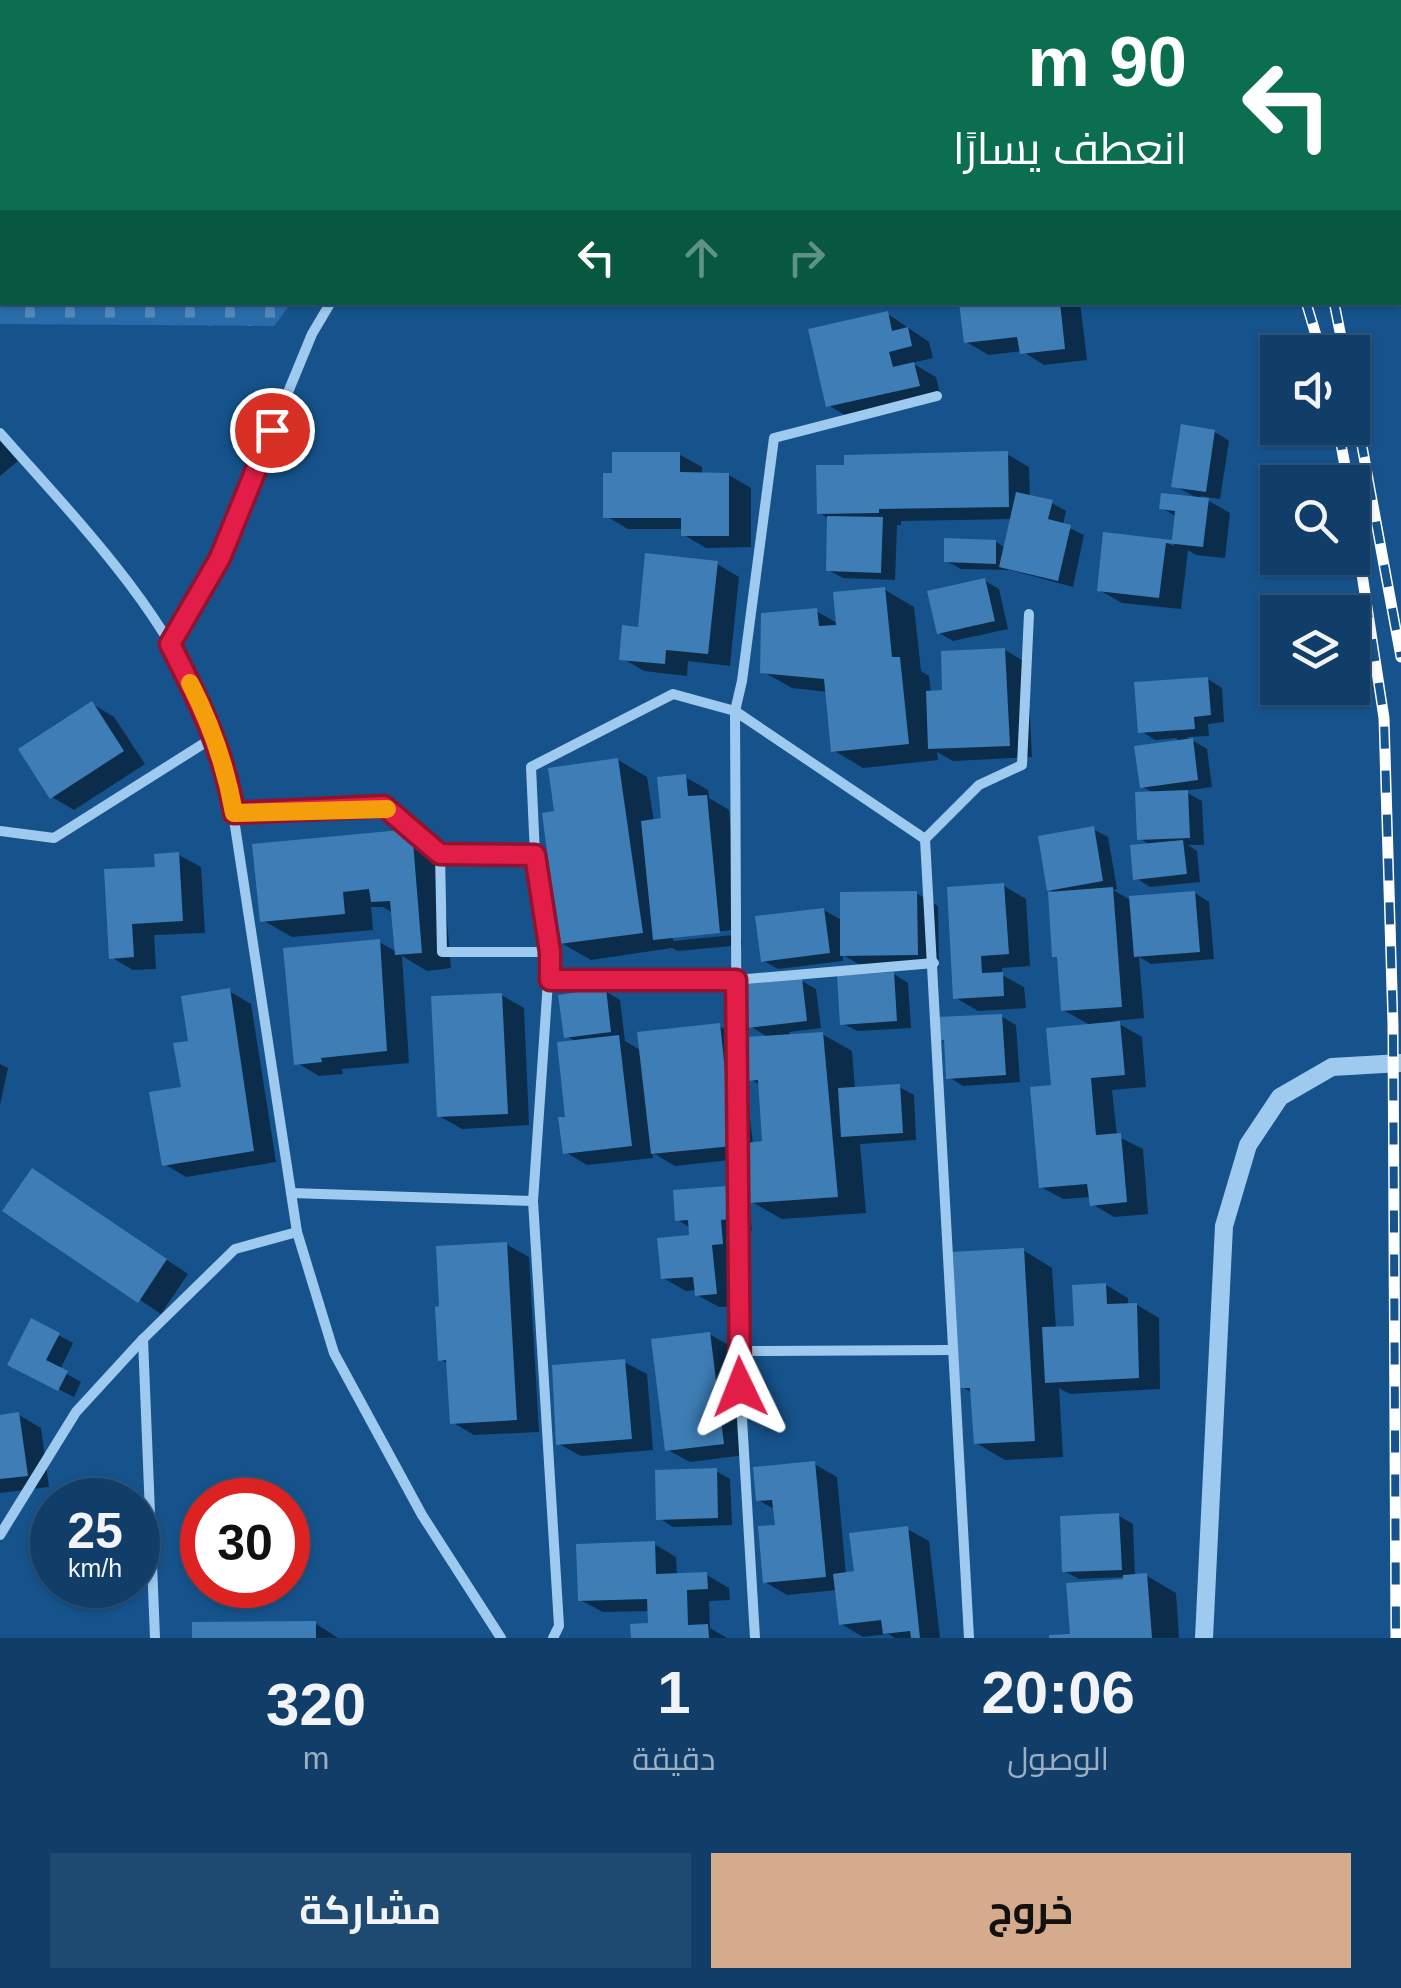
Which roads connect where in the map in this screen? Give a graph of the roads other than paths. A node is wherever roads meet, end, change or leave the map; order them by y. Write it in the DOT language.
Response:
graph roads {
  1 [pos="328,305"];
  2 [pos="937,396"];
  3 [pos="0,433"];
  4 [pos="1029,614"];
  5 [pos="170,644"];
  6 [pos="734,711"];
  7 [pos="214,737"];
  8 [pos="234,813"];
  9 [pos="0,832"];
  10 [pos="925,839"];
  11 [pos="440,854"];
  12 [pos="535,855"];
  13 [pos="550,952"];
  14 [pos="934,962"];
  15 [pos="550,980"];
  16 [pos="736,980"];
  17 [pos="1401,1063"];
  18 [pos="291,1193"];
  19 [pos="533,1201"];
  20 [pos="297,1232"];
  21 [pos="143,1339"];
  22 [pos="951,1350"];
  23 [pos="738,1351"];
  24 [pos="0,1535"];
  25 [pos="155,1638"];
  26 [pos="501,1638"];
  27 [pos="553,1638"];
  28 [pos="754,1638"];
  29 [pos="969,1638"];
  30 [pos="1204,1638"];
  1 -- 5 [label="street"];
  2 -- 6 [label="street"];
  3 -- 5 [label="street"];
  4 -- 10 [label="street"];
  5 -- 7 [label="street"];
  6 -- 10 [label="street"];
  6 -- 12 [label="street"];
  6 -- 16 [label="street"];
  7 -- 8 [label="street"];
  7 -- 9 [label="street"];
  8 -- 11 [label="street"];
  8 -- 18 [label="street"];
  10 -- 14 [label="street"];
  11 -- 12 [label="street"];
  11 -- 13 [label="street"];
  12 -- 13 [label="street"];
  13 -- 15 [label="street"];
  14 -- 16 [label="street"];
  14 -- 22 [label="street"];
  15 -- 16 [label="street"];
  15 -- 19 [label="street"];
  16 -- 23 [label="street"];
  17 -- 30 [label="street"];
  18 -- 19 [label="street"];
  18 -- 20 [label="street"];
  19 -- 27 [label="street"];
  20 -- 21 [label="street"];
  20 -- 26 [label="street"];
  21 -- 24 [label="street"];
  21 -- 25 [label="street"];
  22 -- 23 [label="street"];
  22 -- 29 [label="street"];
  23 -- 28 [label="street"];
}
